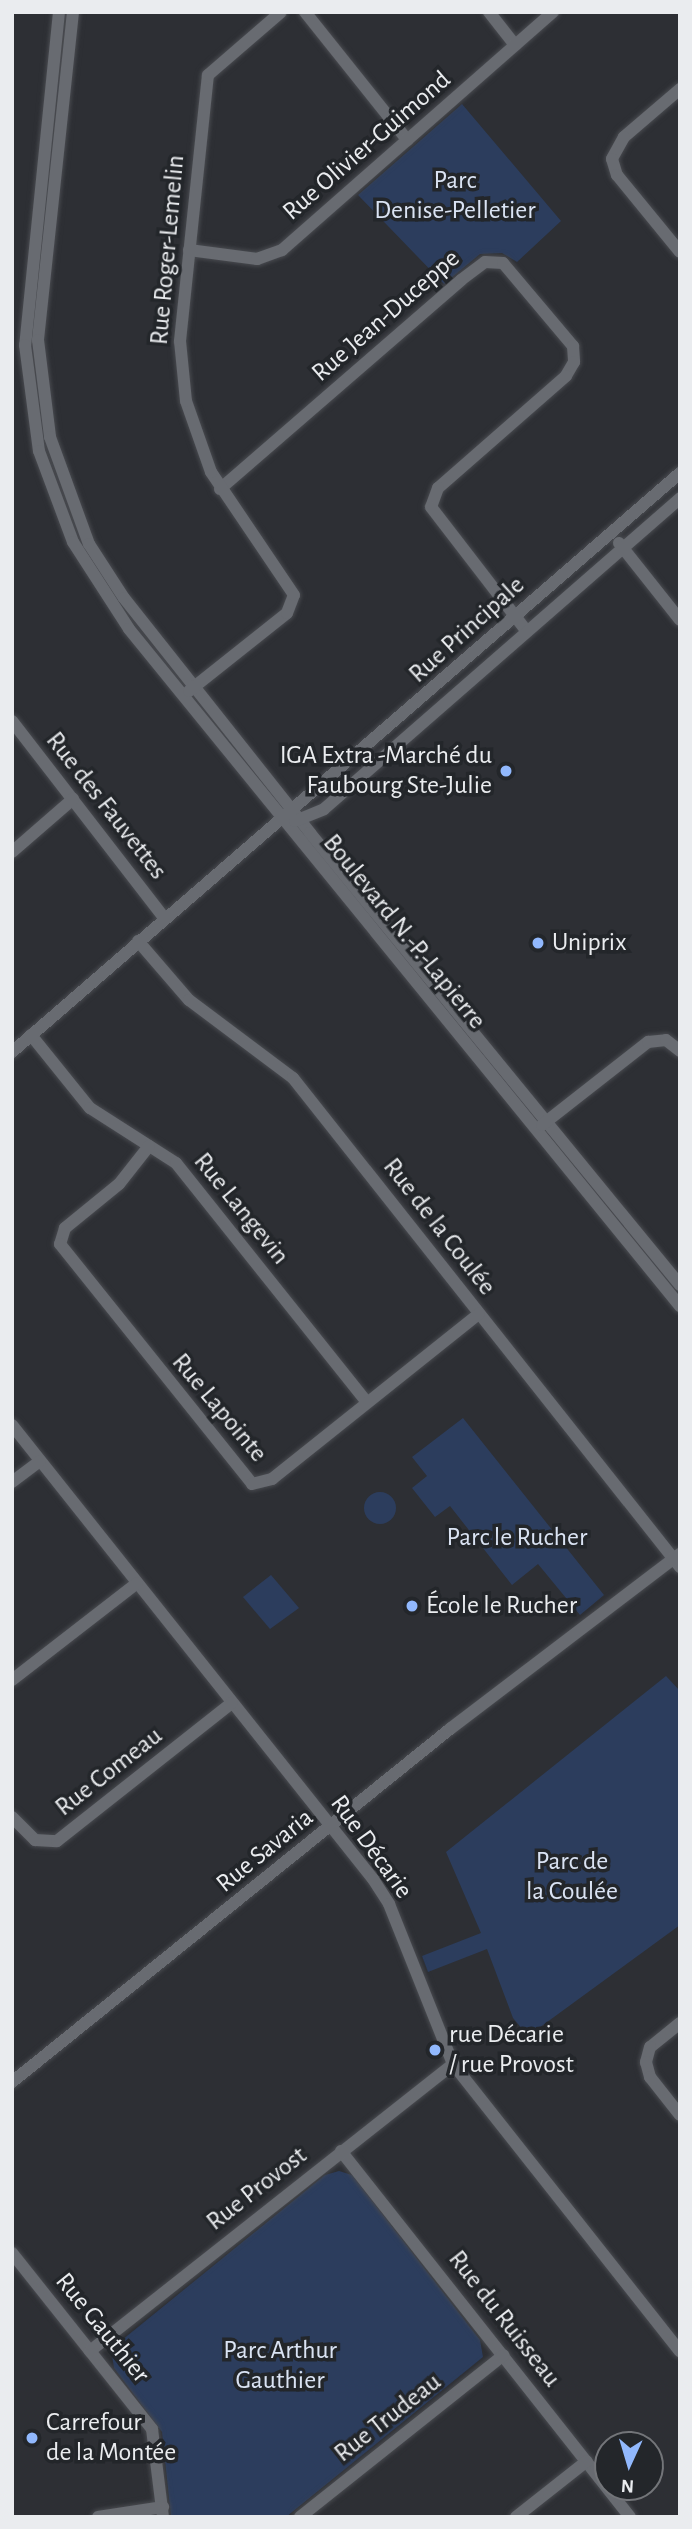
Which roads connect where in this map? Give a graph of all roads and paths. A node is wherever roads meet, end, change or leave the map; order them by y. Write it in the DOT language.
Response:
graph roads {
  1 [pos="59,12"];
  2 [pos="72,12"];
  3 [pos="281,12"];
  4 [pos="305,12"];
  5 [pos="489,12"];
  6 [pos="553,12"];
  7 [pos="515,45"];
  8 [pos="680,89"];
  9 [pos="407,140"];
  10 [pos="189,250"];
  11 [pos="680,252"];
  12 [pos="680,473"];
  13 [pos="220,489"];
  14 [pos="680,498"];
  15 [pos="612,535"];
  16 [pos="622,548"];
  17 [pos="513,616"];
  18 [pos="680,620"];
  19 [pos="525,629"];
  20 [pos="190,691"];
  21 [pos="12,721"];
  22 [pos="73,799"];
  23 [pos="299,814"];
  24 [pos="285,821"];
  25 [pos="12,852"];
  26 [pos="163,918"];
  27 [pos="138,941"];
  28 [pos="31,1035"];
  29 [pos="680,1051"];
  30 [pos="12,1052"];
  31 [pos="548,1121"];
  32 [pos="537,1130"];
  33 [pos="149,1146"];
  34 [pos="680,1285"];
  35 [pos="680,1306"];
  36 [pos="479,1314"];
  37 [pos="367,1402"];
  38 [pos="12,1425"];
  39 [pos="40,1461"];
  40 [pos="12,1482"];
  41 [pos="678,1560"];
  42 [pos="137,1583"];
  43 [pos="12,1680"];
  44 [pos="233,1703"];
  45 [pos="12,1817"];
  46 [pos="331,1828"];
  47 [pos="680,2023"];
  48 [pos="453,2064"];
  49 [pos="12,2082"];
  50 [pos="680,2115"];
  51 [pos="341,2151"];
  52 [pos="12,2253"];
  53 [pos="90,2351"];
  54 [pos="680,2351"];
  55 [pos="504,2356"];
  56 [pos="587,2461"];
  57 [pos="163,2512"];
  58 [pos="98,2517"];
  59 [pos="300,2517"];
  60 [pos="516,2517"];
  61 [pos="630,2517"];
  1 -- 20 [label="street, Boulevard N.-P.-Lapierre"];
  2 -- 20 [label="street, Boulevard N.-P.-Lapierre"];
  3 -- 10 [label="street, Rue Roger-Lemelin"];
  4 -- 9 [label="street"];
  5 -- 7 [label="street"];
  6 -- 7 [label="street, Rue Olivier-Guimond"];
  7 -- 9 [label="street, Rue Olivier-Guimond"];
  8 -- 11 [label="street"];
  9 -- 10 [label="street, Rue Olivier-Guimond"];
  10 -- 13 [label="street, Rue Roger-Lemelin"];
  12 -- 15 [label="street, Rue Principale"];
  13 -- 17 [label="street, Rue Jean-Duceppe"];
  13 -- 20 [label="street, Rue Roger-Lemelin"];
  14 -- 16 [label="street, Rue Principale"];
  15 -- 16 [label="street"];
  15 -- 17 [label="street, Rue Principale"];
  16 -- 18 [label="street"];
  16 -- 19 [label="street, Rue Principale"];
  17 -- 19 [label="street, Rue Jean-Duceppe"];
  17 -- 23 [label="street, Rue Principale"];
  19 -- 23 [label="street, Rue Principale"];
  20 -- 23 [label="street, Boulevard N.-P.-Lapierre"];
  20 -- 24 [label="street, Boulevard N.-P.-Lapierre"];
  21 -- 22 [label="street, Rue des Fauvettes"];
  22 -- 25 [label="street"];
  22 -- 26 [label="street, Rue des Fauvettes"];
  23 -- 24 [label="street, Rue Principale"];
  23 -- 31 [label="street, Boulevard N.-P.-Lapierre"];
  24 -- 26 [label="street, Rue Principale"];
  24 -- 32 [label="street, Boulevard N.-P.-Lapierre"];
  26 -- 27 [label="street, Rue Principale"];
  27 -- 28 [label="street, Rue Principale"];
  27 -- 36 [label="street, Rue de la Coulée"];
  28 -- 30 [label="street, Rue Principale"];
  28 -- 33 [label="street, Rue Langevin"];
  29 -- 31 [label="street"];
  31 -- 32 [label="street"];
  31 -- 34 [label="street, Boulevard N.-P.-Lapierre"];
  32 -- 35 [label="street, Boulevard N.-P.-Lapierre"];
  33 -- 37 [label="street, Rue Langevin"];
  33 -- 37 [label="street, Rue Lapointe"];
  36 -- 37 [label="street, Rue Lapointe"];
  36 -- 41 [label="street, Rue de la Coulée"];
  38 -- 39 [label="street, Rue Décarie"];
  39 -- 40 [label="street"];
  39 -- 42 [label="street, Rue Décarie"];
  41 -- 46 [label="street, Rue Savaria"];
  42 -- 43 [label="street"];
  42 -- 44 [label="street, Rue Décarie"];
  44 -- 45 [label="street, Rue Comeau"];
  44 -- 46 [label="street, Rue Décarie"];
  46 -- 48 [label="street, Rue Décarie"];
  46 -- 49 [label="street, Rue Savaria"];
  47 -- 50 [label="street"];
  48 -- 51 [label="street, Rue Provost"];
  48 -- 54 [label="street, Rue Décarie"];
  51 -- 53 [label="street, Rue Provost"];
  51 -- 55 [label="street, Rue du Ruisseau"];
  52 -- 53 [label="street, Rue Gauthier"];
  53 -- 57 [label="street, Rue Gauthier"];
  55 -- 56 [label="street, Rue du Ruisseau"];
  55 -- 59 [label="street, Rue Trudeau"];
  56 -- 60 [label="street"];
  56 -- 61 [label="street, Rue du Ruisseau"];
  57 -- 58 [label="street"];
}
